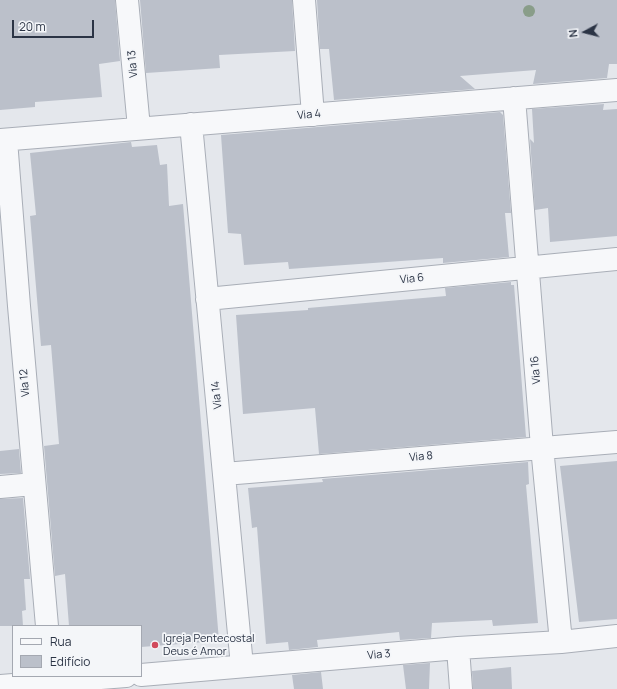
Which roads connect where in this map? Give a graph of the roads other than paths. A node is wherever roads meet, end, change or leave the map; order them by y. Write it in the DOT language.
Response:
graph roads {
  1 [pos="128,0"];
  2 [pos="304,0"];
  3 [pos="617,90"];
  4 [pos="514,98"];
  5 [pos="313,115"];
  6 [pos="191,124"];
  7 [pos="139,128"];
  8 [pos="3,140"];
  9 [pos="617,259"];
  10 [pos="528,268"];
  11 [pos="207,299"];
  12 [pos="9,306"];
  13 [pos="617,442"];
  14 [pos="542,447"];
  15 [pos="224,474"];
  16 [pos="34,484"];
  17 [pos="0,487"];
  18 [pos="47,625"];
  19 [pos="617,636"];
  20 [pos="561,642"];
  21 [pos="458,648"];
  22 [pos="242,666"];
  23 [pos="142,675"];
  24 [pos="101,677"];
  25 [pos="52,679"];
  26 [pos="191,680"];
  27 [pos="0,686"];
  28 [pos="461,689"];
  1 -- 7 [label="street, Via 13"];
  2 -- 5 [label="street"];
  3 -- 4 [label="street, Via 4"];
  4 -- 5 [label="street, Via 4"];
  4 -- 10 [label="street, Via 16"];
  5 -- 6 [label="street, Via 4"];
  6 -- 7 [label="street, Via 4"];
  6 -- 11 [label="street, Via 14"];
  7 -- 8 [label="street, Via 4"];
  8 -- 12 [label="street, Via 12"];
  9 -- 10 [label="street, Via 6"];
  10 -- 11 [label="street, Via 6"];
  10 -- 14 [label="street, Via 16"];
  11 -- 15 [label="street, Via 14"];
  12 -- 16 [label="street, Via 12"];
  13 -- 14 [label="street, Via 8"];
  14 -- 15 [label="street, Via 8"];
  14 -- 20 [label="street, Via 16"];
  15 -- 22 [label="street, Via 14"];
  16 -- 17 [label="street"];
  16 -- 18 [label="street, Via 12"];
  19 -- 20 [label="street, Via 3"];
  20 -- 21 [label="street, Via 3"];
  21 -- 22 [label="street, Via 3"];
  21 -- 28 [label="street"];
  22 -- 26 [label="street, Via 3"];
  23 -- 26 [label="street, Via 3"];
  24 -- 25 [label="street"];
  25 -- 27 [label="street"];
}
